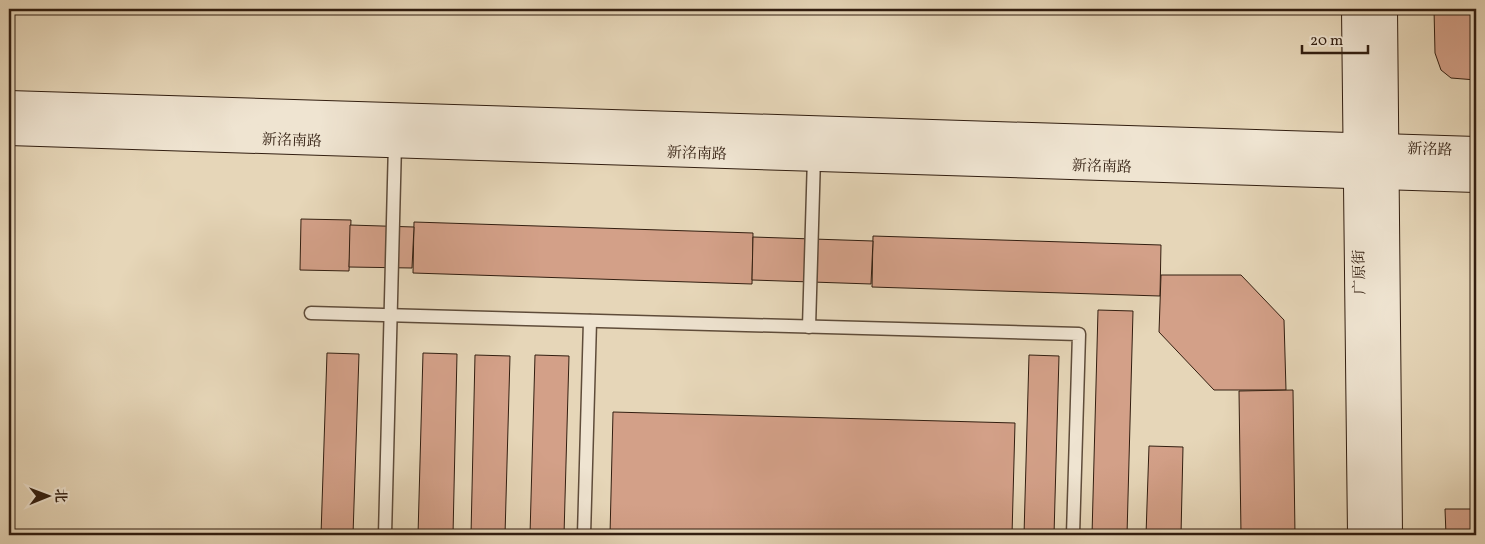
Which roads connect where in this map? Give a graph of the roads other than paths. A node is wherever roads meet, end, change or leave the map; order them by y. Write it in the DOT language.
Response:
graph roads {
  1 [pos="1356,9"];
  2 [pos="1383,9"];
  3 [pos="9,105"];
  4 [pos="9,132"];
  5 [pos="395,143"];
  6 [pos="1358,147"];
  7 [pos="1384,148"];
  8 [pos="1476,151"];
  9 [pos="814,157"];
  10 [pos="1358,174"];
  11 [pos="1385,175"];
  12 [pos="1476,178"];
  13 [pos="311,313"];
  14 [pos="391,316"];
  15 [pos="590,321"];
  16 [pos="809,327"];
  17 [pos="386,535"];
  18 [pos="584,535"];
  19 [pos="1073,535"];
  20 [pos="1362,535"];
  21 [pos="1388,535"];
  1 -- 6 [label="main road, 广原街"];
  2 -- 7 [label="main road, 广原街"];
  3 -- 6 [label="main road, 新洺南路"];
  4 -- 5 [label="main road, 新洺南路"];
  5 -- 9 [label="main road, 新洺南路"];
  5 -- 14 [label="lane"];
  6 -- 7 [label="main road, 新洺南路"];
  6 -- 10 [label="main road, 广原街"];
  7 -- 8 [label="main road, 新洺路"];
  7 -- 11 [label="main road, 广原街"];
  9 -- 10 [label="main road, 新洺南路"];
  9 -- 16 [label="lane"];
  10 -- 11 [label="main road, 新洺南路"];
  10 -- 20 [label="main road, 广原街"];
  11 -- 12 [label="main road, 新洺路"];
  11 -- 21 [label="main road, 广原街"];
  13 -- 14 [label="lane"];
  14 -- 15 [label="lane"];
  14 -- 17 [label="lane"];
  15 -- 16 [label="lane"];
  15 -- 18 [label="lane"];
  16 -- 19 [label="lane"];
}
